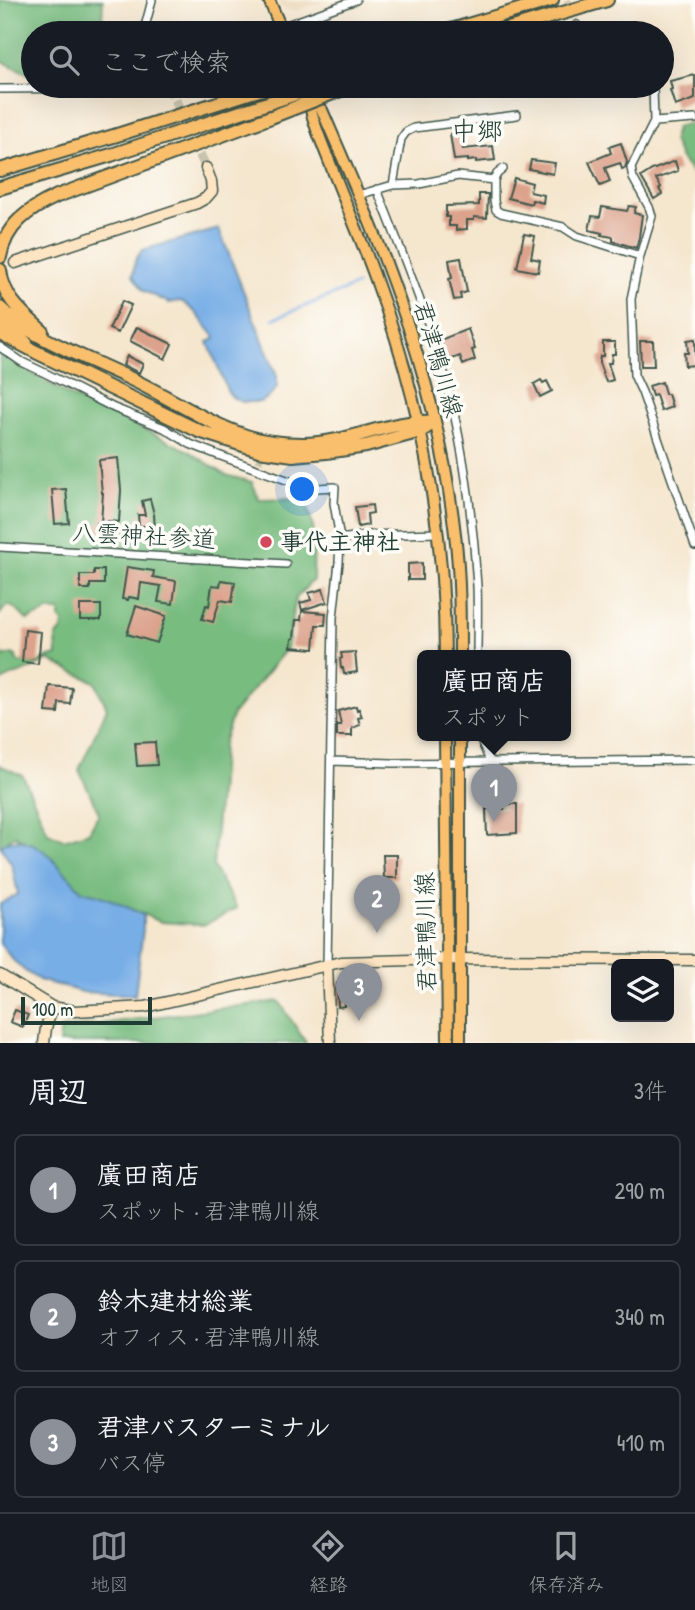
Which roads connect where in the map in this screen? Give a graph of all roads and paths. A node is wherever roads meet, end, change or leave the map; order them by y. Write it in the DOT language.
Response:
graph roads {
  1 [pos="152,0"];
  2 [pos="270,0"];
  3 [pos="356,0"];
  4 [pos="552,0"];
  5 [pos="607,0"];
  6 [pos="147,21"];
  7 [pos="278,21"];
  8 [pos="304,21"];
  9 [pos="481,21"];
  10 [pos="536,21"];
  11 [pos="0,89"];
  12 [pos="21,89"];
  13 [pos="234,98"];
  14 [pos="283,98"];
  15 [pos="309,98"];
  16 [pos="313,98"];
  17 [pos="320,98"];
  18 [pos="653,98"];
  19 [pos="517,115"];
  20 [pos="695,119"];
  21 [pos="654,122"];
  22 [pos="117,135"];
  23 [pos="0,163"];
  24 [pos="206,168"];
  25 [pos="503,169"];
  26 [pos="0,170"];
  27 [pos="494,180"];
  28 [pos="393,185"];
  29 [pos="0,188"];
  30 [pos="377,189"];
  31 [pos="358,195"];
  32 [pos="640,256"];
  33 [pos="0,257"];
  34 [pos="15,263"];
  35 [pos="0,270"];
  36 [pos="0,307"];
  37 [pos="0,318"];
  38 [pos="0,333"];
  39 [pos="55,342"];
  40 [pos="0,347"];
  41 [pos="36,352"];
  42 [pos="434,422"];
  43 [pos="419,426"];
  44 [pos="437,533"];
  45 [pos="340,539"];
  46 [pos="695,546"];
  47 [pos="0,547"];
  48 [pos="286,564"];
  49 [pos="445,650"];
  50 [pos="460,650"];
  51 [pos="477,650"];
  52 [pos="444,741"];
  53 [pos="460,741"];
  54 [pos="481,741"];
  55 [pos="695,760"];
  56 [pos="331,761"];
  57 [pos="490,761"];
  58 [pos="444,762"];
  59 [pos="460,762"];
  60 [pos="447,959"];
  61 [pos="461,959"];
  62 [pos="695,960"];
  63 [pos="327,964"];
  64 [pos="0,975"];
  65 [pos="52,1007"];
  66 [pos="44,1043"];
  67 [pos="330,1043"];
  68 [pos="448,1043"];
  69 [pos="460,1043"];
  1 -- 6 [label="street"];
  2 -- 7 [label="main road"];
  3 -- 8 [label="street"];
  4 -- 9 [label="highway"];
  5 -- 10 [label="highway"];
  11 -- 12 [label="street"];
  13 -- 22 [label="highway"];
  14 -- 29 [label="highway, bridge"];
  15 -- 43 [label="main road, 君津鴨川線"];
  16 -- 31 [label="main road, 君津鴨川線"];
  17 -- 33 [label="highway, bridge"];
  18 -- 21 [label="street"];
  19 -- 28 [label="street"];
  20 -- 21 [label="street"];
  21 -- 32 [label="street"];
  22 -- 23 [label="highway"];
  22 -- 26 [label="highway"];
  24 -- 34 [label="street"];
  25 -- 27 [label="street"];
  27 -- 28 [label="street"];
  27 -- 32 [label="street"];
  28 -- 30 [label="street"];
  30 -- 31 [label="street"];
  30 -- 51 [label="street"];
  31 -- 42 [label="main road, 君津鴨川線"];
  32 -- 46 [label="street"];
  35 -- 39 [label="highway"];
  36 -- 39 [label="highway"];
  37 -- 41 [label="highway"];
  38 -- 41 [label="highway"];
  39 -- 43 [label="highway"];
  40 -- 45 [label="street"];
  41 -- 43 [label="highway"];
  42 -- 43 [label="highway"];
  42 -- 50 [label="main road, 君津鴨川線"];
  43 -- 44 [label="main road, 君津鴨川線"];
  44 -- 45 [label="street"];
  44 -- 49 [label="main road, 君津鴨川線"];
  45 -- 56 [label="street"];
  47 -- 48 [label="street, 八雲神社参道"];
  52 -- 58 [label="main road, 君津鴨川線"];
  53 -- 59 [label="main road, 君津鴨川線"];
  54 -- 57 [label="street"];
  55 -- 57 [label="street"];
  56 -- 58 [label="street"];
  56 -- 63 [label="street"];
  57 -- 59 [label="street"];
  58 -- 59 [label="street"];
  58 -- 60 [label="main road, 君津鴨川線"];
  59 -- 61 [label="main road, 君津鴨川線"];
  60 -- 61 [label="street"];
  60 -- 63 [label="street"];
  60 -- 68 [label="main road, 君津鴨川線"];
  61 -- 62 [label="street"];
  61 -- 69 [label="main road, 君津鴨川線"];
  63 -- 65 [label="street"];
  63 -- 67 [label="street"];
  64 -- 65 [label="street"];
  65 -- 66 [label="street"];
}
